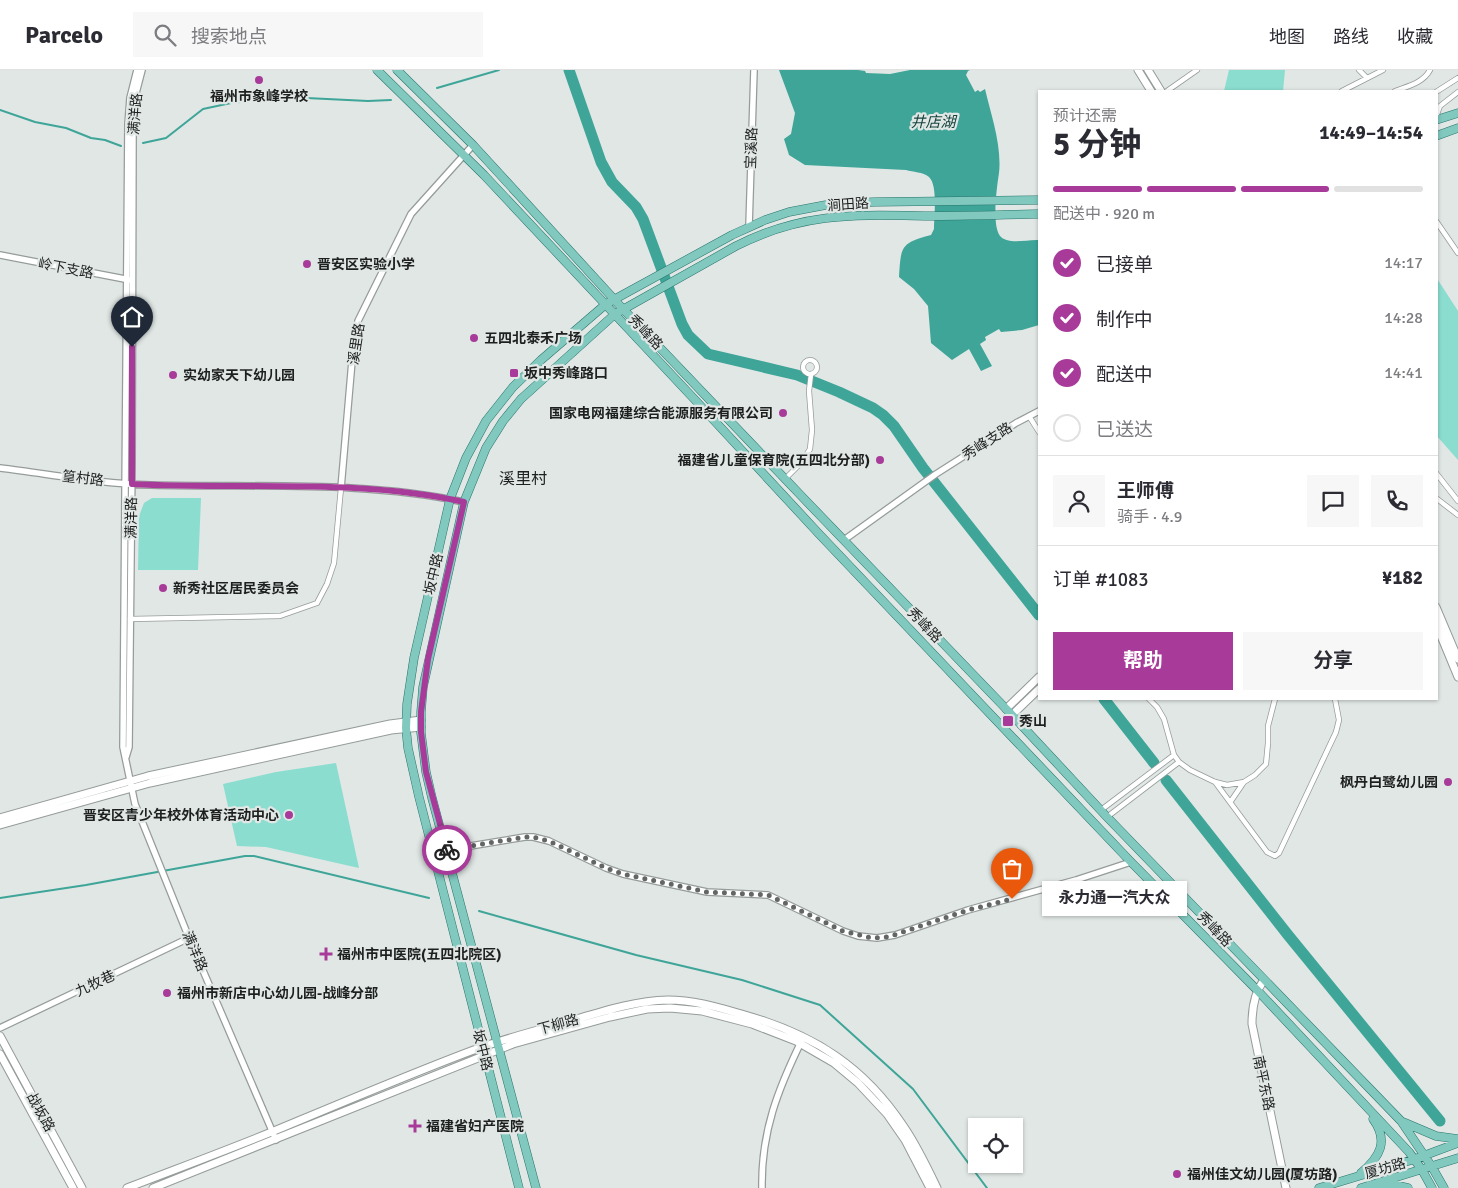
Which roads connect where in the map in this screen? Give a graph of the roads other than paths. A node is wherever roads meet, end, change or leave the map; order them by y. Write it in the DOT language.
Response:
graph roads {
  1 [pos="138,70"];
  2 [pos="142,70"];
  3 [pos="377,70"];
  4 [pos="397,70"];
  5 [pos="754,70"];
  6 [pos="1138,70"];
  7 [pos="1148,70"];
  8 [pos="1197,70"];
  9 [pos="1359,70"];
  10 [pos="1384,70"];
  11 [pos="1430,70"];
  12 [pos="1367,78"];
  13 [pos="1458,78"];
  14 [pos="1150,90"];
  15 [pos="1160,90"];
  16 [pos="1168,90"];
  17 [pos="1344,90"];
  18 [pos="1398,90"];
  19 [pos="1438,91"];
  20 [pos="1458,92"];
  21 [pos="1438,112"];
  22 [pos="1458,113"];
  23 [pos="1438,118"];
  24 [pos="1458,128"];
  25 [pos="1438,135"];
  26 [pos="473,144"];
  27 [pos="464,155"];
  28 [pos="1038,200"];
  29 [pos="1038,214"];
  30 [pos="1438,224"];
  31 [pos="749,226"];
  32 [pos="1458,253"];
  33 [pos="0,254"];
  34 [pos="130,280"];
  35 [pos="614,299"];
  36 [pos="606,304"];
  37 [pos="623,309"];
  38 [pos="615,314"];
  39 [pos="811,374"];
  40 [pos="1038,412"];
  41 [pos="1029,416"];
  42 [pos="1038,430"];
  43 [pos="0,468"];
  44 [pos="1438,476"];
  45 [pos="785,478"];
  46 [pos="129,484"];
  47 [pos="341,488"];
  48 [pos="450,499"];
  49 [pos="1438,500"];
  50 [pos="1458,501"];
  51 [pos="464,502"];
  52 [pos="1458,515"];
  53 [pos="844,540"];
  54 [pos="1438,613"];
  55 [pos="130,619"];
  56 [pos="1438,629"];
  57 [pos="1458,659"];
  58 [pos="1458,676"];
  59 [pos="1038,678"];
  60 [pos="1038,690"];
  61 [pos="1152,700"];
  62 [pos="1275,700"];
  63 [pos="1335,700"];
  64 [pos="1006,709"];
  65 [pos="1012,716"];
  66 [pos="421,723"];
  67 [pos="406,725"];
  68 [pos="1174,755"];
  69 [pos="126,757"];
  70 [pos="1179,762"];
  71 [pos="1215,782"];
  72 [pos="1244,782"];
  73 [pos="131,784"];
  74 [pos="1231,801"];
  75 [pos="1100,810"];
  76 [pos="1107,817"];
  77 [pos="0,818"];
  78 [pos="0,825"];
  79 [pos="446,850"];
  80 [pos="1132,862"];
  81 [pos="189,938"];
  82 [pos="1266,982"];
  83 [pos="1259,992"];
  84 [pos="0,1028"];
  85 [pos="0,1036"];
  86 [pos="801,1040"];
  87 [pos="498,1046"];
  88 [pos="483,1047"];
  89 [pos="0,1054"];
  90 [pos="485,1056"];
  91 [pos="1362,1103"];
  92 [pos="1401,1121"];
  93 [pos="272,1132"];
  94 [pos="276,1140"];
  95 [pos="1454,1142"];
  96 [pos="1425,1156"];
  97 [pos="1458,1158"];
  98 [pos="1415,1159"];
  99 [pos="1432,1167"];
  100 [pos="1422,1170"];
  101 [pos="1357,1176"];
  102 [pos="73,1188"];
  103 [pos="82,1188"];
  104 [pos="127,1188"];
  105 [pos="153,1188"];
  106 [pos="519,1188"];
  107 [pos="536,1188"];
  108 [pos="762,1188"];
  109 [pos="930,1188"];
  110 [pos="937,1188"];
  111 [pos="1286,1188"];
  112 [pos="1290,1188"];
  113 [pos="1319,1188"];
  114 [pos="1362,1188"];
  115 [pos="1408,1188"];
  116 [pos="1432,1188"];
  117 [pos="1444,1188"];
  1 -- 34 [label="street, 满洋路"];
  2 -- 34 [label="street, 满洋路"];
  3 -- 27 [label="main road, 秀峰路"];
  4 -- 26 [label="main road, 秀峰路"];
  5 -- 31 [label="street, 宝溪路"];
  6 -- 14 [label="main road"];
  7 -- 15 [label="main road"];
  8 -- 16 [label="street"];
  9 -- 12 [label="street"];
  10 -- 12 [label="street"];
  11 -- 18 [label="street"];
  12 -- 17 [label="street"];
  13 -- 19 [label="street"];
  20 -- 21 [label="street"];
  22 -- 23 [label="main road"];
  24 -- 25 [label="main road"];
  26 -- 27 [label="street, 溪里路"];
  26 -- 35 [label="main road, 秀峰路"];
  27 -- 36 [label="main road, 秀峰路"];
  27 -- 47 [label="street, 溪里路"];
  28 -- 31 [label="main road, 涧田路"];
  29 -- 37 [label="main road, 涧田路"];
  30 -- 32 [label="street"];
  31 -- 35 [label="main road, 涧田路"];
  33 -- 34 [label="street, 岭下支路"];
  34 -- 46 [label="street, 满洋路"];
  35 -- 36 [label="main road, 坂中路"];
  35 -- 37 [label="main road, 秀峰路"];
  36 -- 38 [label="main road, 秀峰路"];
  36 -- 48 [label="main road, 坂中路"];
  37 -- 38 [label="main road"];
  37 -- 45 [label="main road, 秀峰路"];
  38 -- 51 [label="main road, 坂中路"];
  38 -- 80 [label="main road, 秀峰路"];
  39 -- 45 [label="street"];
  40 -- 41 [label="street, 秀峰支路"];
  41 -- 42 [label="street"];
  41 -- 53 [label="street, 秀峰支路"];
  43 -- 46 [label="street, 篁村路"];
  44 -- 50 [label="street"];
  45 -- 53 [label="main road, 秀峰路"];
  46 -- 47 [label="street, 篁村路"];
  46 -- 55 [label="street, 满洋路"];
  46 -- 69 [label="street, 满洋路"];
  47 -- 48 [label="street, 篁村路"];
  47 -- 55 [label="street"];
  48 -- 51 [label="street, 篁村路"];
  48 -- 67 [label="main road, 坂中路"];
  49 -- 52 [label="street"];
  51 -- 66 [label="main road, 坂中路"];
  53 -- 64 [label="main road, 秀峰路"];
  54 -- 57 [label="main road"];
  55 -- 69 [label="street, 满洋路"];
  56 -- 58 [label="main road"];
  59 -- 64 [label="main road"];
  60 -- 65 [label="main road"];
  61 -- 68 [label="street"];
  62 -- 72 [label="street"];
  63 -- 74 [label="street"];
  64 -- 65 [label="main road, 秀峰路"];
  65 -- 75 [label="main road, 秀峰路"];
  66 -- 67 [label="main road"];
  66 -- 79 [label="main road, 坂中路"];
  67 -- 73 [label="main road"];
  67 -- 88 [label="main road, 坂中路"];
  68 -- 70 [label="street"];
  68 -- 75 [label="street"];
  69 -- 73 [label="street, 满洋路"];
  70 -- 71 [label="street"];
  70 -- 76 [label="street"];
  71 -- 72 [label="street"];
  71 -- 74 [label="street"];
  72 -- 74 [label="street"];
  73 -- 77 [label="main road"];
  73 -- 78 [label="main road"];
  73 -- 81 [label="street, 满洋路"];
  75 -- 76 [label="main road, 秀峰路"];
  76 -- 82 [label="main road, 秀峰路"];
  79 -- 80 [label="street"];
  79 -- 87 [label="main road, 坂中路"];
  80 -- 83 [label="main road, 秀峰路"];
  81 -- 84 [label="street, 九牧巷"];
  81 -- 93 [label="street, 满洋路"];
  82 -- 83 [label="main road, 南平东路"];
  82 -- 92 [label="main road, 秀峰路"];
  83 -- 91 [label="main road, 秀峰路"];
  83 -- 111 [label="main road, 南平东路"];
  83 -- 112 [label="main road, 南平东路"];
  85 -- 103 [label="main road, 战坂路"];
  86 -- 87 [label="main road, 下柳路"];
  86 -- 108 [label="street"];
  86 -- 109 [label="main road, 下柳路"];
  86 -- 110 [label="main road, 下柳路"];
  87 -- 88 [label="main road, 下柳路"];
  87 -- 90 [label="main road, 下柳路"];
  87 -- 107 [label="main road, 坂中路"];
  88 -- 90 [label="main road, 坂中路"];
  88 -- 93 [label="main road, 下柳路"];
  89 -- 102 [label="main road, 战坂路"];
  90 -- 94 [label="main road, 下柳路"];
  90 -- 106 [label="main road, 坂中路"];
  91 -- 98 [label="main road, 秀峰路"];
  91 -- 101 [label="main road"];
  92 -- 95 [label="main road"];
  92 -- 96 [label="main road, 秀峰路"];
  93 -- 94 [label="street, 满洋路"];
  93 -- 104 [label="main road, 下柳路"];
  94 -- 105 [label="main road, 下柳路"];
  95 -- 96 [label="main road, 厦坊路"];
  96 -- 98 [label="main road, 厦坊路"];
  96 -- 99 [label="main road, 秀峰路"];
  97 -- 99 [label="main road, 厦坊路"];
  98 -- 100 [label="main road, 秀峰路"];
  98 -- 101 [label="main road, 厦坊路"];
  99 -- 100 [label="main road, 厦坊路"];
  99 -- 117 [label="main road, 秀峰路"];
  100 -- 114 [label="main road, 厦坊路"];
  100 -- 116 [label="main road, 秀峰路"];
  101 -- 113 [label="main road, 厦坊路"];
  114 -- 115 [label="main road"];
}
